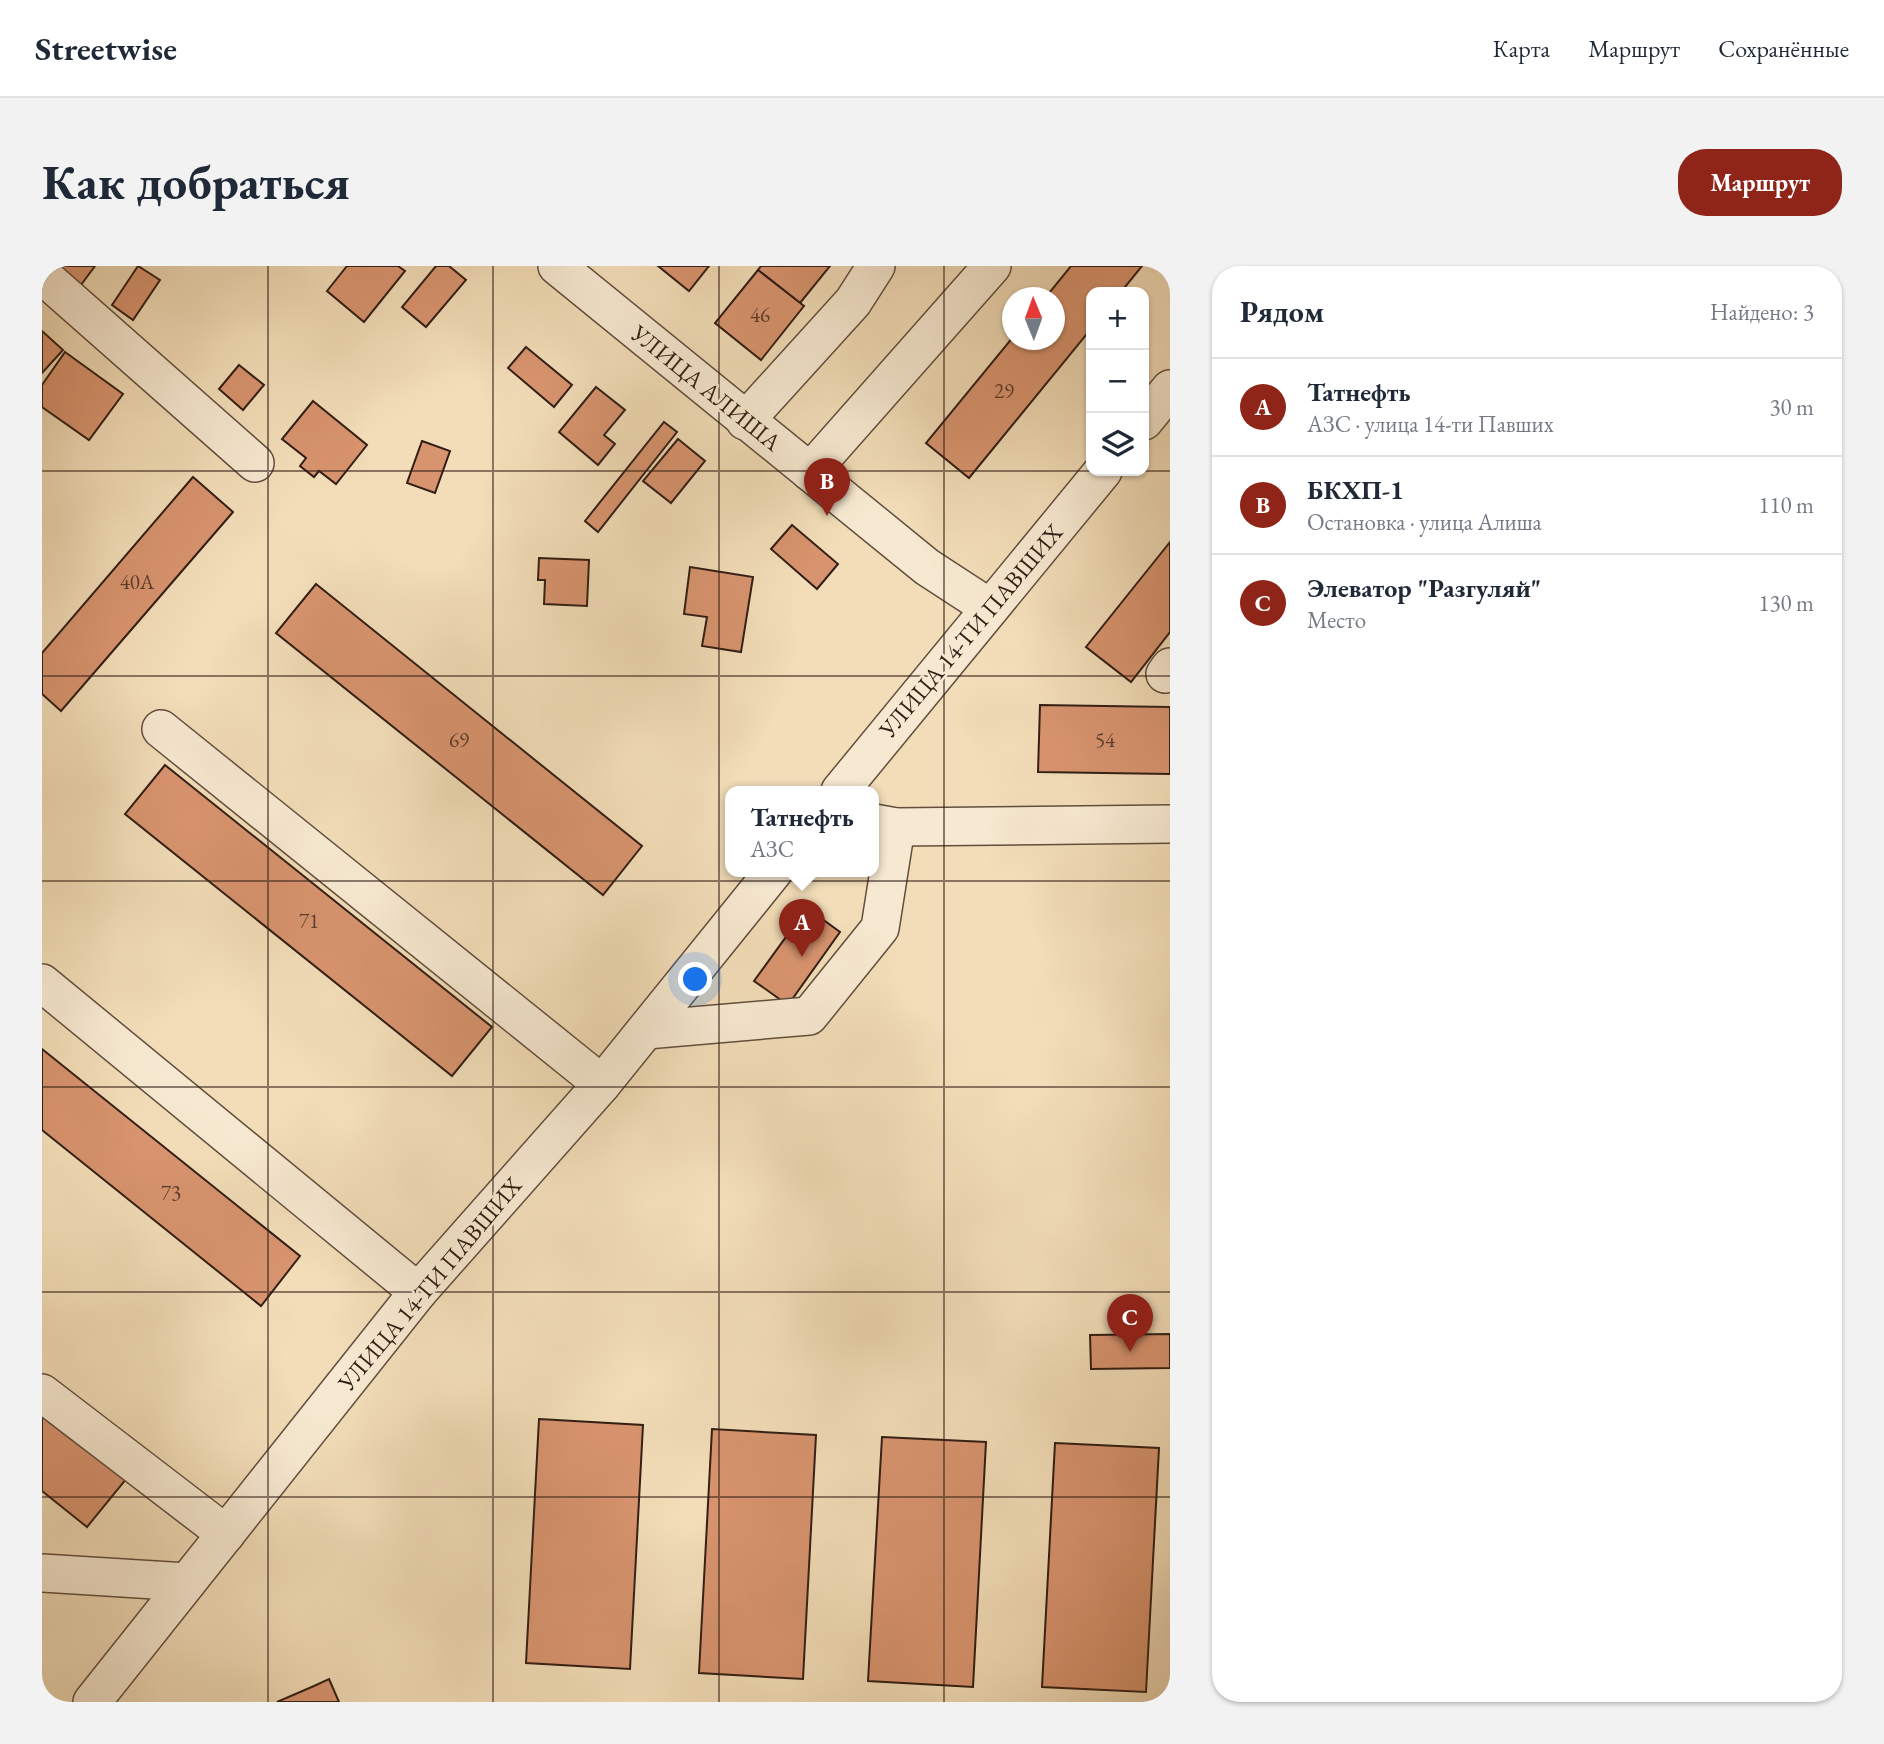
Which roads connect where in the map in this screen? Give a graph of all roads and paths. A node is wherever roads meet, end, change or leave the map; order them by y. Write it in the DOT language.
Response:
graph roads {
  1 [pos="557,266"];
  2 [pos="876,266"];
  3 [pos="992,266"];
  4 [pos="42,275"];
  5 [pos="1170,389"];
  6 [pos="1149,415"];
  7 [pos="745,421"];
  8 [pos="255,463"];
  9 [pos="810,472"];
  10 [pos="1099,476"];
  11 [pos="990,608"];
  12 [pos="161,729"];
  13 [pos="843,786"];
  14 [pos="1170,824"];
  15 [pos="885,825"];
  16 [pos="769,877"];
  17 [pos="42,983"];
  18 [pos="646,1030"];
  19 [pos="602,1084"];
  20 [pos="418,1292"];
  21 [pos="42,1393"];
  22 [pos="226,1534"];
  23 [pos="42,1573"];
  24 [pos="187,1582"];
  25 [pos="92,1702"];
  1 -- 7 [label="street, УЛИЦА АЛИША"];
  2 -- 7 [label="street"];
  3 -- 9 [label="street"];
  4 -- 8 [label="street"];
  5 -- 6 [label="street"];
  7 -- 9 [label="street, УЛИЦА АЛИША"];
  9 -- 11 [label="street, УЛИЦА АЛИША"];
  10 -- 11 [label="street, УЛИЦА 14-ТИ ПАВШИХ"];
  11 -- 13 [label="street, УЛИЦА 14-ТИ ПАВШИХ"];
  12 -- 19 [label="street"];
  14 -- 15 [label="street"];
  15 -- 18 [label="street"];
  16 -- 18 [label="street, УЛИЦА 14-ТИ ПАВШИХ"];
  17 -- 20 [label="street"];
  18 -- 19 [label="street, УЛИЦА 14-ТИ ПАВШИХ"];
  19 -- 20 [label="street, УЛИЦА 14-ТИ ПАВШИХ"];
  20 -- 22 [label="street, УЛИЦА 14-ТИ ПАВШИХ"];
  21 -- 22 [label="street"];
  22 -- 24 [label="street, УЛИЦА 14-ТИ ПАВШИХ"];
  23 -- 24 [label="street"];
  24 -- 25 [label="street, УЛИЦА 14-ТИ ПАВШИХ"];
}
